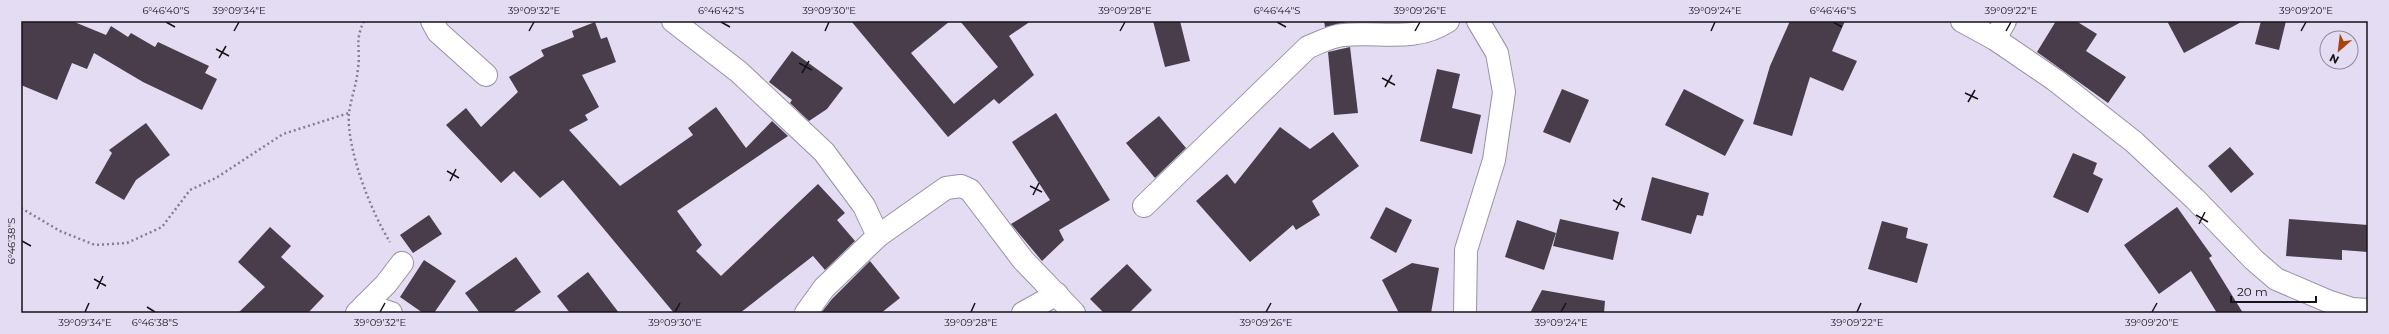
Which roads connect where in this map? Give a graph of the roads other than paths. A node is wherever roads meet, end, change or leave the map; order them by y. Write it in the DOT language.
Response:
graph roads {
  1 [pos="432,21"];
  2 [pos="673,21"];
  3 [pos="1448,21"];
  4 [pos="1478,21"];
  5 [pos="1962,21"];
  6 [pos="2000,30"];
  7 [pos="486,75"];
  8 [pos="1144,206"];
  9 [pos="878,236"];
  10 [pos="402,263"];
  11 [pos="1057,294"];
  12 [pos="361,309"];
  13 [pos="2368,310"];
  14 [pos="391,313"];
  15 [pos="806,313"];
  16 [pos="1023,313"];
  17 [pos="1074,313"];
  18 [pos="1465,313"];
  1 -- 7 [label="street"];
  2 -- 9 [label="street"];
  3 -- 8 [label="street"];
  4 -- 18 [label="street"];
  5 -- 6 [label="street"];
  6 -- 13 [label="street"];
  9 -- 11 [label="street"];
  9 -- 15 [label="street"];
  10 -- 12 [label="street"];
  11 -- 16 [label="street"];
  11 -- 17 [label="street"];
  12 -- 14 [label="street"];
}
